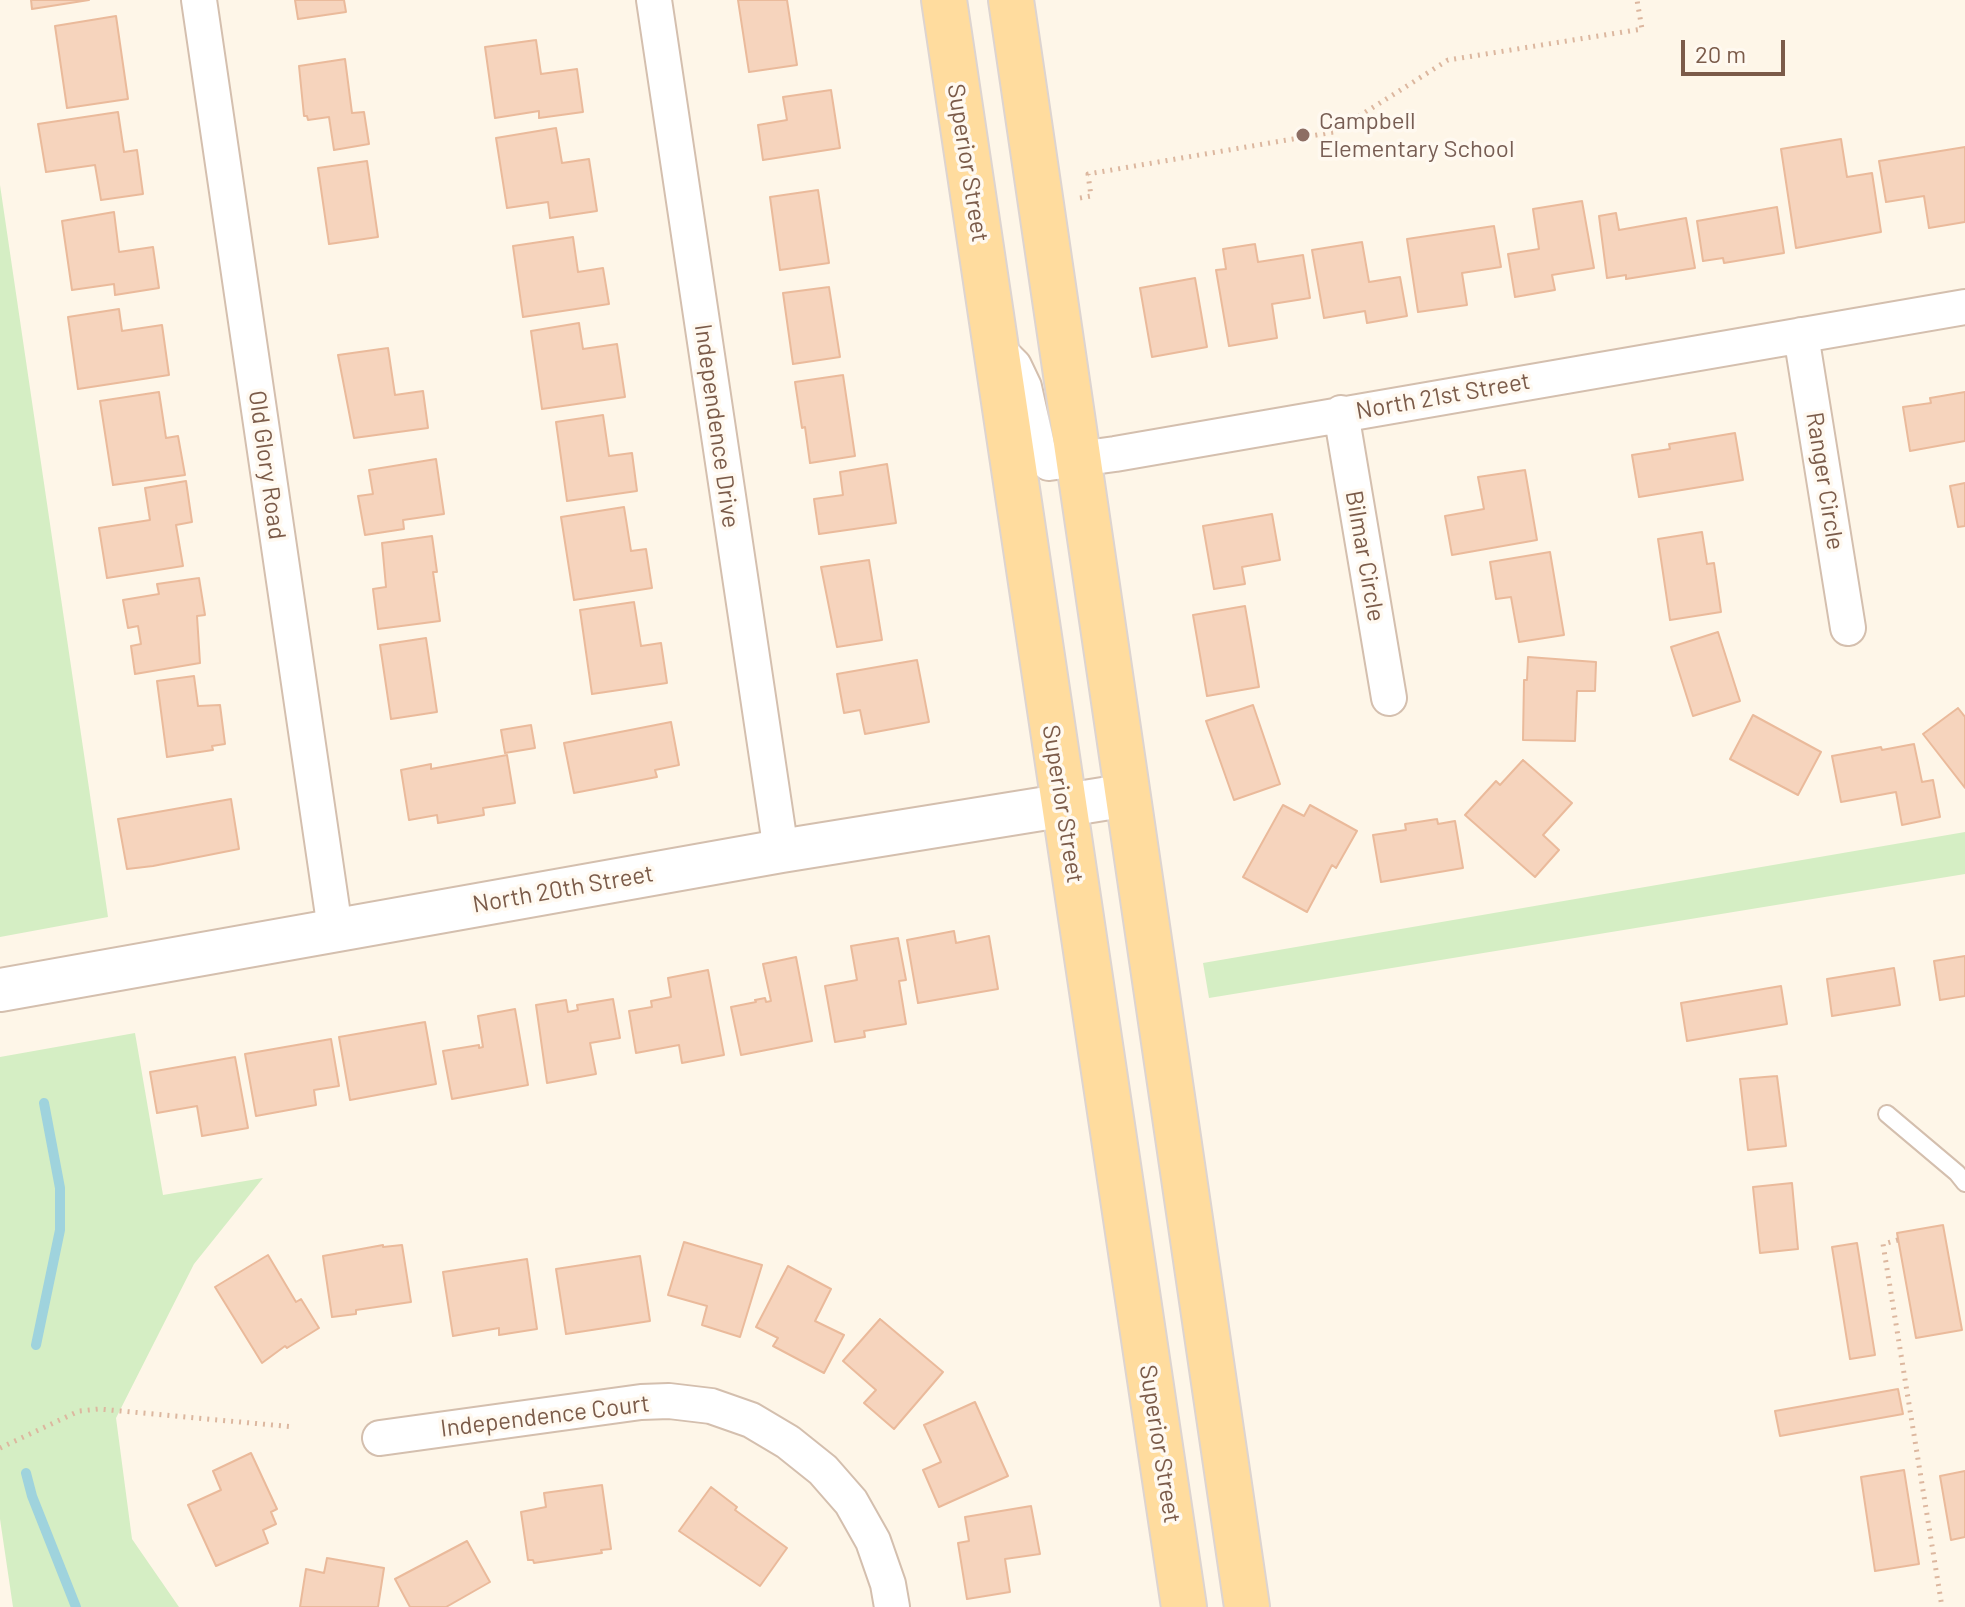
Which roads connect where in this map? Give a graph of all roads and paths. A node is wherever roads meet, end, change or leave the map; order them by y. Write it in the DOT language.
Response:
graph roads {
  1 [pos="199,0"];
  2 [pos="654,0"];
  3 [pos="944,0"];
  4 [pos="1011,0"];
  5 [pos="1637,0"];
  6 [pos="1075,198"];
  7 [pos="1965,307"];
  8 [pos="1801,335"];
  9 [pos="997,348"];
  10 [pos="1341,413"];
  11 [pos="1079,460"];
  12 [pos="1848,628"];
  13 [pos="1389,698"];
  14 [pos="1128,795"];
  15 [pos="1064,804"];
  16 [pos="781,851"];
  17 [pos="335,929"];
  18 [pos="0,990"];
  19 [pos="1887,1114"];
  20 [pos="1965,1183"];
  21 [pos="1898,1240"];
  22 [pos="294,1427"];
  23 [pos="380,1438"];
  24 [pos="0,1448"];
  25 [pos="892,1607"];
  26 [pos="1184,1607"];
  27 [pos="1247,1607"];
  28 [pos="1942,1607"];
  1 -- 17 [label="street, Old Glory Road"];
  2 -- 16 [label="street, Independence Drive"];
  3 -- 9 [label="main road, Superior Street"];
  4 -- 11 [label="main road"];
  5 -- 6 [label="path"];
  7 -- 8 [label="street, North 21st Street"];
  8 -- 10 [label="street, North 21st Street"];
  8 -- 12 [label="street, Ranger Circle"];
  9 -- 11 [label="street, North 21st Street"];
  9 -- 15 [label="main road, Superior Street"];
  10 -- 11 [label="street, North 21st Street"];
  10 -- 13 [label="street, Bilmar Circle"];
  11 -- 14 [label="main road"];
  14 -- 15 [label="street, North 20th Street"];
  14 -- 27 [label="main road"];
  15 -- 16 [label="street, North 20th Street"];
  15 -- 26 [label="main road, Superior Street"];
  16 -- 17 [label="street, North 20th Street"];
  17 -- 18 [label="street, North 20th Street"];
  19 -- 20 [label="lane"];
  21 -- 28 [label="path"];
  22 -- 24 [label="path"];
  23 -- 25 [label="street, Independence Court"];
}
